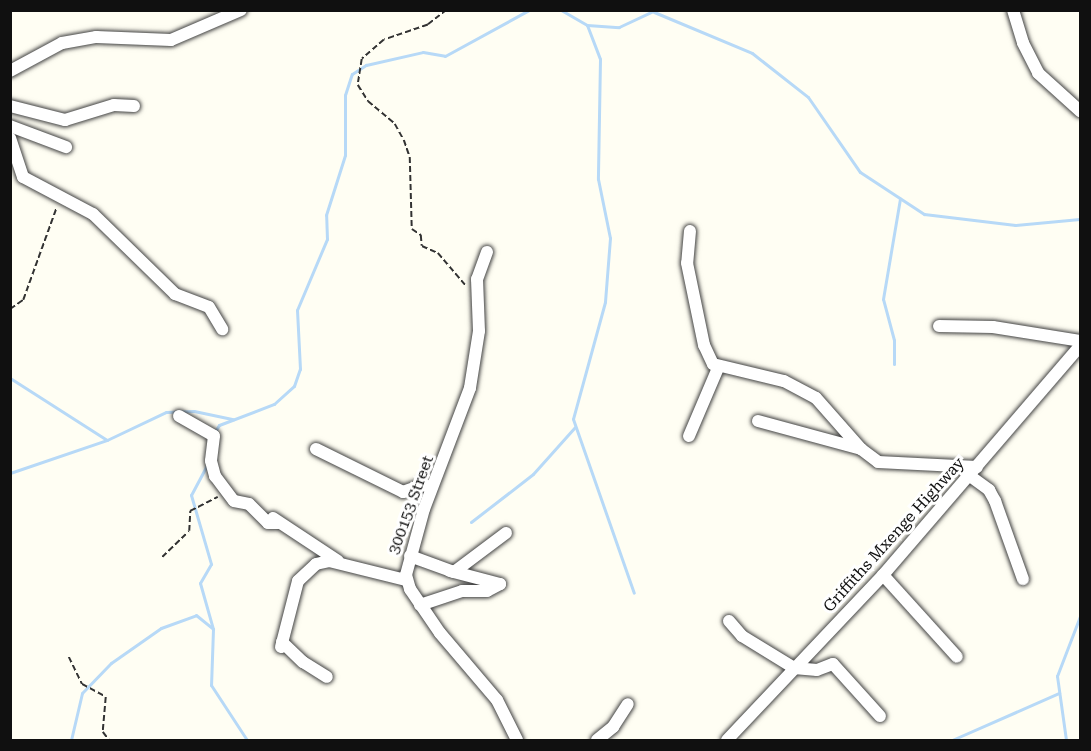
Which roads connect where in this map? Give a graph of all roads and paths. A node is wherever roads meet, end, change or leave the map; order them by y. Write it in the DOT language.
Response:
graph roads {
  1 [pos="241,10"];
  2 [pos="447,10"];
  3 [pos="1013,10"];
  4 [pos="10,71"];
  5 [pos="10,106"];
  6 [pos="134,106"];
  7 [pos="1080,111"];
  8 [pos="10,126"];
  9 [pos="10,138"];
  10 [pos="66,147"];
  11 [pos="52,191"];
  12 [pos="690,231"];
  13 [pos="487,252"];
  14 [pos="477,289"];
  15 [pos="10,309"];
  16 [pos="939,326"];
  17 [pos="222,329"];
  18 [pos="1080,344"];
  19 [pos="718,368"];
  20 [pos="179,416"];
  21 [pos="758,421"];
  22 [pos="689,436"];
  23 [pos="316,449"];
  24 [pos="861,449"];
  25 [pos="974,472"];
  26 [pos="218,480"];
  27 [pos="432,487"];
  28 [pos="506,532"];
  29 [pos="410,556"];
  30 [pos="162,557"];
  31 [pos="345,565"];
  32 [pos="450,571"];
  33 [pos="883,575"];
  34 [pos="1023,579"];
  35 [pos="406,580"];
  36 [pos="420,605"];
  37 [pos="729,621"];
  38 [pos="69,657"];
  39 [pos="957,657"];
  40 [pos="794,668"];
  41 [pos="327,677"];
  42 [pos="628,704"];
  43 [pos="880,716"];
  44 [pos="109,741"];
  45 [pos="517,741"];
  46 [pos="597,741"];
  47 [pos="727,741"];
  1 -- 4 [label="street"];
  2 -- 14 [label="path"];
  3 -- 7 [label="street"];
  5 -- 6 [label="street"];
  8 -- 10 [label="street"];
  9 -- 11 [label="street"];
  11 -- 15 [label="path"];
  11 -- 17 [label="street"];
  12 -- 19 [label="street"];
  13 -- 14 [label="street, 300153 Street"];
  14 -- 27 [label="street, 300153 Street"];
  16 -- 18 [label="street"];
  18 -- 25 [label="street, Griffiths Mxenge Highway"];
  19 -- 22 [label="street"];
  19 -- 24 [label="street"];
  20 -- 26 [label="street"];
  21 -- 24 [label="street"];
  23 -- 27 [label="street"];
  24 -- 25 [label="street"];
  25 -- 33 [label="street, Griffiths Mxenge Highway"];
  25 -- 34 [label="street"];
  26 -- 30 [label="path"];
  26 -- 31 [label="street"];
  27 -- 29 [label="street, 300153 Street"];
  28 -- 32 [label="street"];
  29 -- 32 [label="street"];
  29 -- 35 [label="street, 300153 Street"];
  31 -- 35 [label="street"];
  31 -- 41 [label="street"];
  32 -- 36 [label="street"];
  33 -- 39 [label="street"];
  33 -- 40 [label="street, Griffiths Mxenge Highway"];
  35 -- 36 [label="street, 300153 Street"];
  36 -- 45 [label="street, 300153 Street"];
  37 -- 40 [label="street"];
  38 -- 44 [label="path"];
  40 -- 43 [label="street"];
  40 -- 47 [label="street, Griffiths Mxenge Highway"];
  42 -- 46 [label="street"];
}
